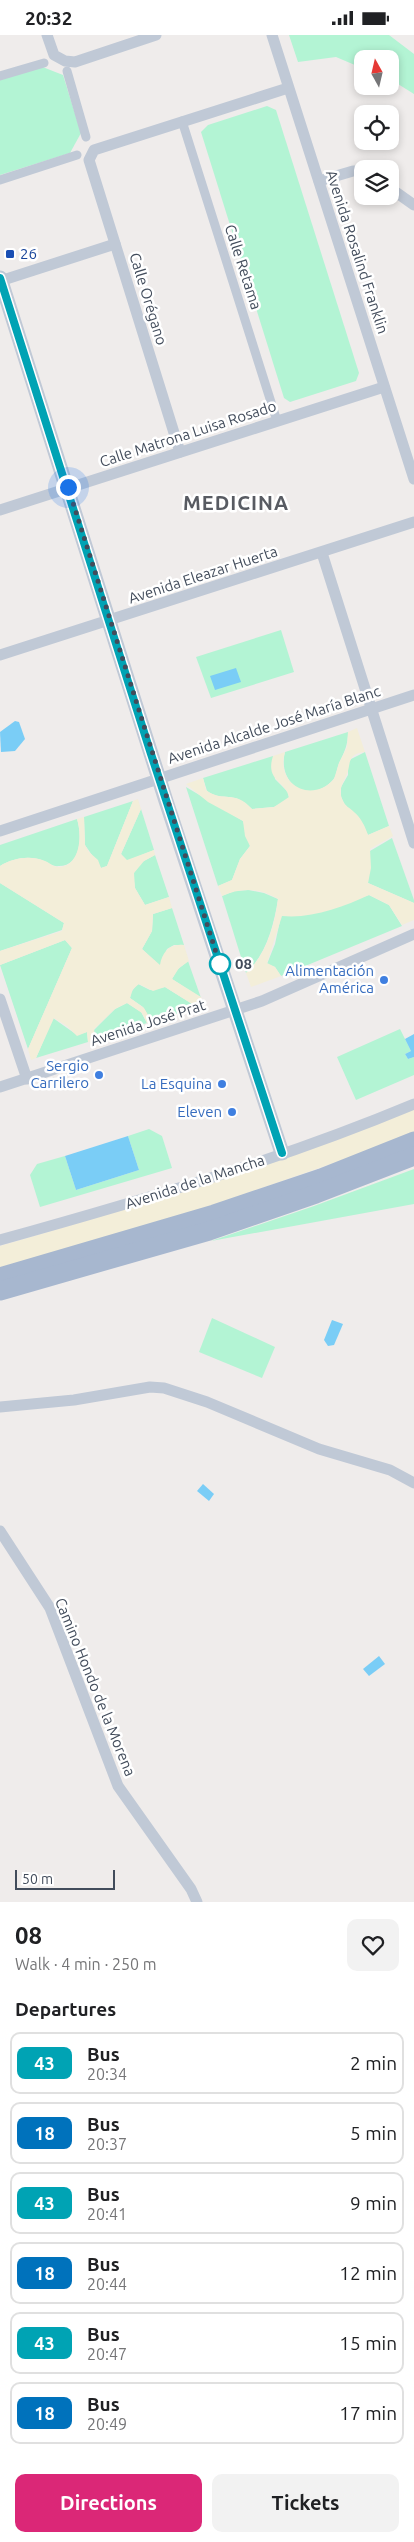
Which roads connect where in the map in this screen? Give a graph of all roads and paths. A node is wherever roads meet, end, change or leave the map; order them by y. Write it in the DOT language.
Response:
graph roads {
  1 [pos="47,35"];
  2 [pos="156,35"];
  3 [pos="272,35"];
  4 [pos="44,63"];
  5 [pos="67,71"];
  6 [pos="0,76"];
  7 [pos="288,88"];
  8 [pos="182,121"];
  9 [pos="86,137"];
  10 [pos="77,155"];
  11 [pos="354,171"];
  12 [pos="0,180"];
  13 [pos="319,181"];
  14 [pos="399,194"];
  15 [pos="414,205"];
  16 [pos="115,244"];
  17 [pos="0,280"];
  18 [pos="384,387"];
  19 [pos="277,421"];
  20 [pos="180,452"];
  21 [pos="414,479"];
  22 [pos="68,487"];
  23 [pos="0,510"];
  24 [pos="414,522"];
  25 [pos="322,553"];
  26 [pos="110,620"];
  27 [pos="0,655"];
  28 [pos="414,695"];
  29 [pos="371,709"];
  30 [pos="159,778"];
  31 [pos="0,831"];
  32 [pos="414,843"];
  33 [pos="414,935"];
  34 [pos="0,999"];
  35 [pos="235,1011"];
  36 [pos="27,1079"];
  37 [pos="0,1087"];
  38 [pos="414,1104"];
  39 [pos="414,1141"];
  40 [pos="282,1153"];
  41 [pos="414,1156"];
  42 [pos="0,1240"];
  43 [pos="0,1277"];
  44 [pos="0,1291"];
  45 [pos="0,1407"];
  46 [pos="414,1483"];
  47 [pos="0,1531"];
  48 [pos="197,1902"];
  1 -- 2 [label="street"];
  3 -- 7 [label="street, Avenida Rosalind Franklin"];
  4 -- 6 [label="street"];
  5 -- 9 [label="street"];
  7 -- 8 [label="street"];
  7 -- 13 [label="street, Avenida Rosalind Franklin"];
  8 -- 16 [label="street, Calle Orégano"];
  8 -- 19 [label="street, Calle Retama"];
  10 -- 12 [label="street"];
  11 -- 13 [label="street"];
  13 -- 18 [label="street, Avenida Rosalind Franklin"];
  14 -- 15 [label="street"];
  16 -- 17 [label="street"];
  16 -- 20 [label="street, Calle Orégano"];
  17 -- 22 [label="street"];
  18 -- 19 [label="street, Calle Matrona Luisa Rosado"];
  18 -- 21 [label="street, Avenida Rosalind Franklin"];
  19 -- 20 [label="street, Calle Matrona Luisa Rosado"];
  20 -- 22 [label="street, Calle Matrona Luisa Rosado"];
  22 -- 23 [label="street, Calle Matrona Luisa Rosado"];
  22 -- 26 [label="street"];
  24 -- 25 [label="street, Avenida Eleazar Huerta"];
  25 -- 26 [label="street, Avenida Eleazar Huerta"];
  25 -- 29 [label="street"];
  26 -- 27 [label="street, Avenida Eleazar Huerta"];
  26 -- 30 [label="street"];
  28 -- 29 [label="street, Avenida Alcalde José María Blanc"];
  29 -- 30 [label="street, Avenida Alcalde José María Blanc"];
  29 -- 32 [label="street"];
  30 -- 31 [label="street, Avenida Alcalde José María Blanc"];
  30 -- 35 [label="street"];
  33 -- 35 [label="street, Avenida José Prat"];
  34 -- 36 [label="street"];
  35 -- 36 [label="street, Avenida José Prat"];
  35 -- 40 [label="street"];
  36 -- 37 [label="street, Avenida José Prat"];
  38 -- 40 [label="street, Avenida de la Mancha"];
  39 -- 43 [label="main road"];
  40 -- 42 [label="street, Avenida de la Mancha"];
  41 -- 44 [label="main road"];
  45 -- 46 [label="street"];
  47 -- 48 [label="street, Camino Hondo de la Morena"];
}
